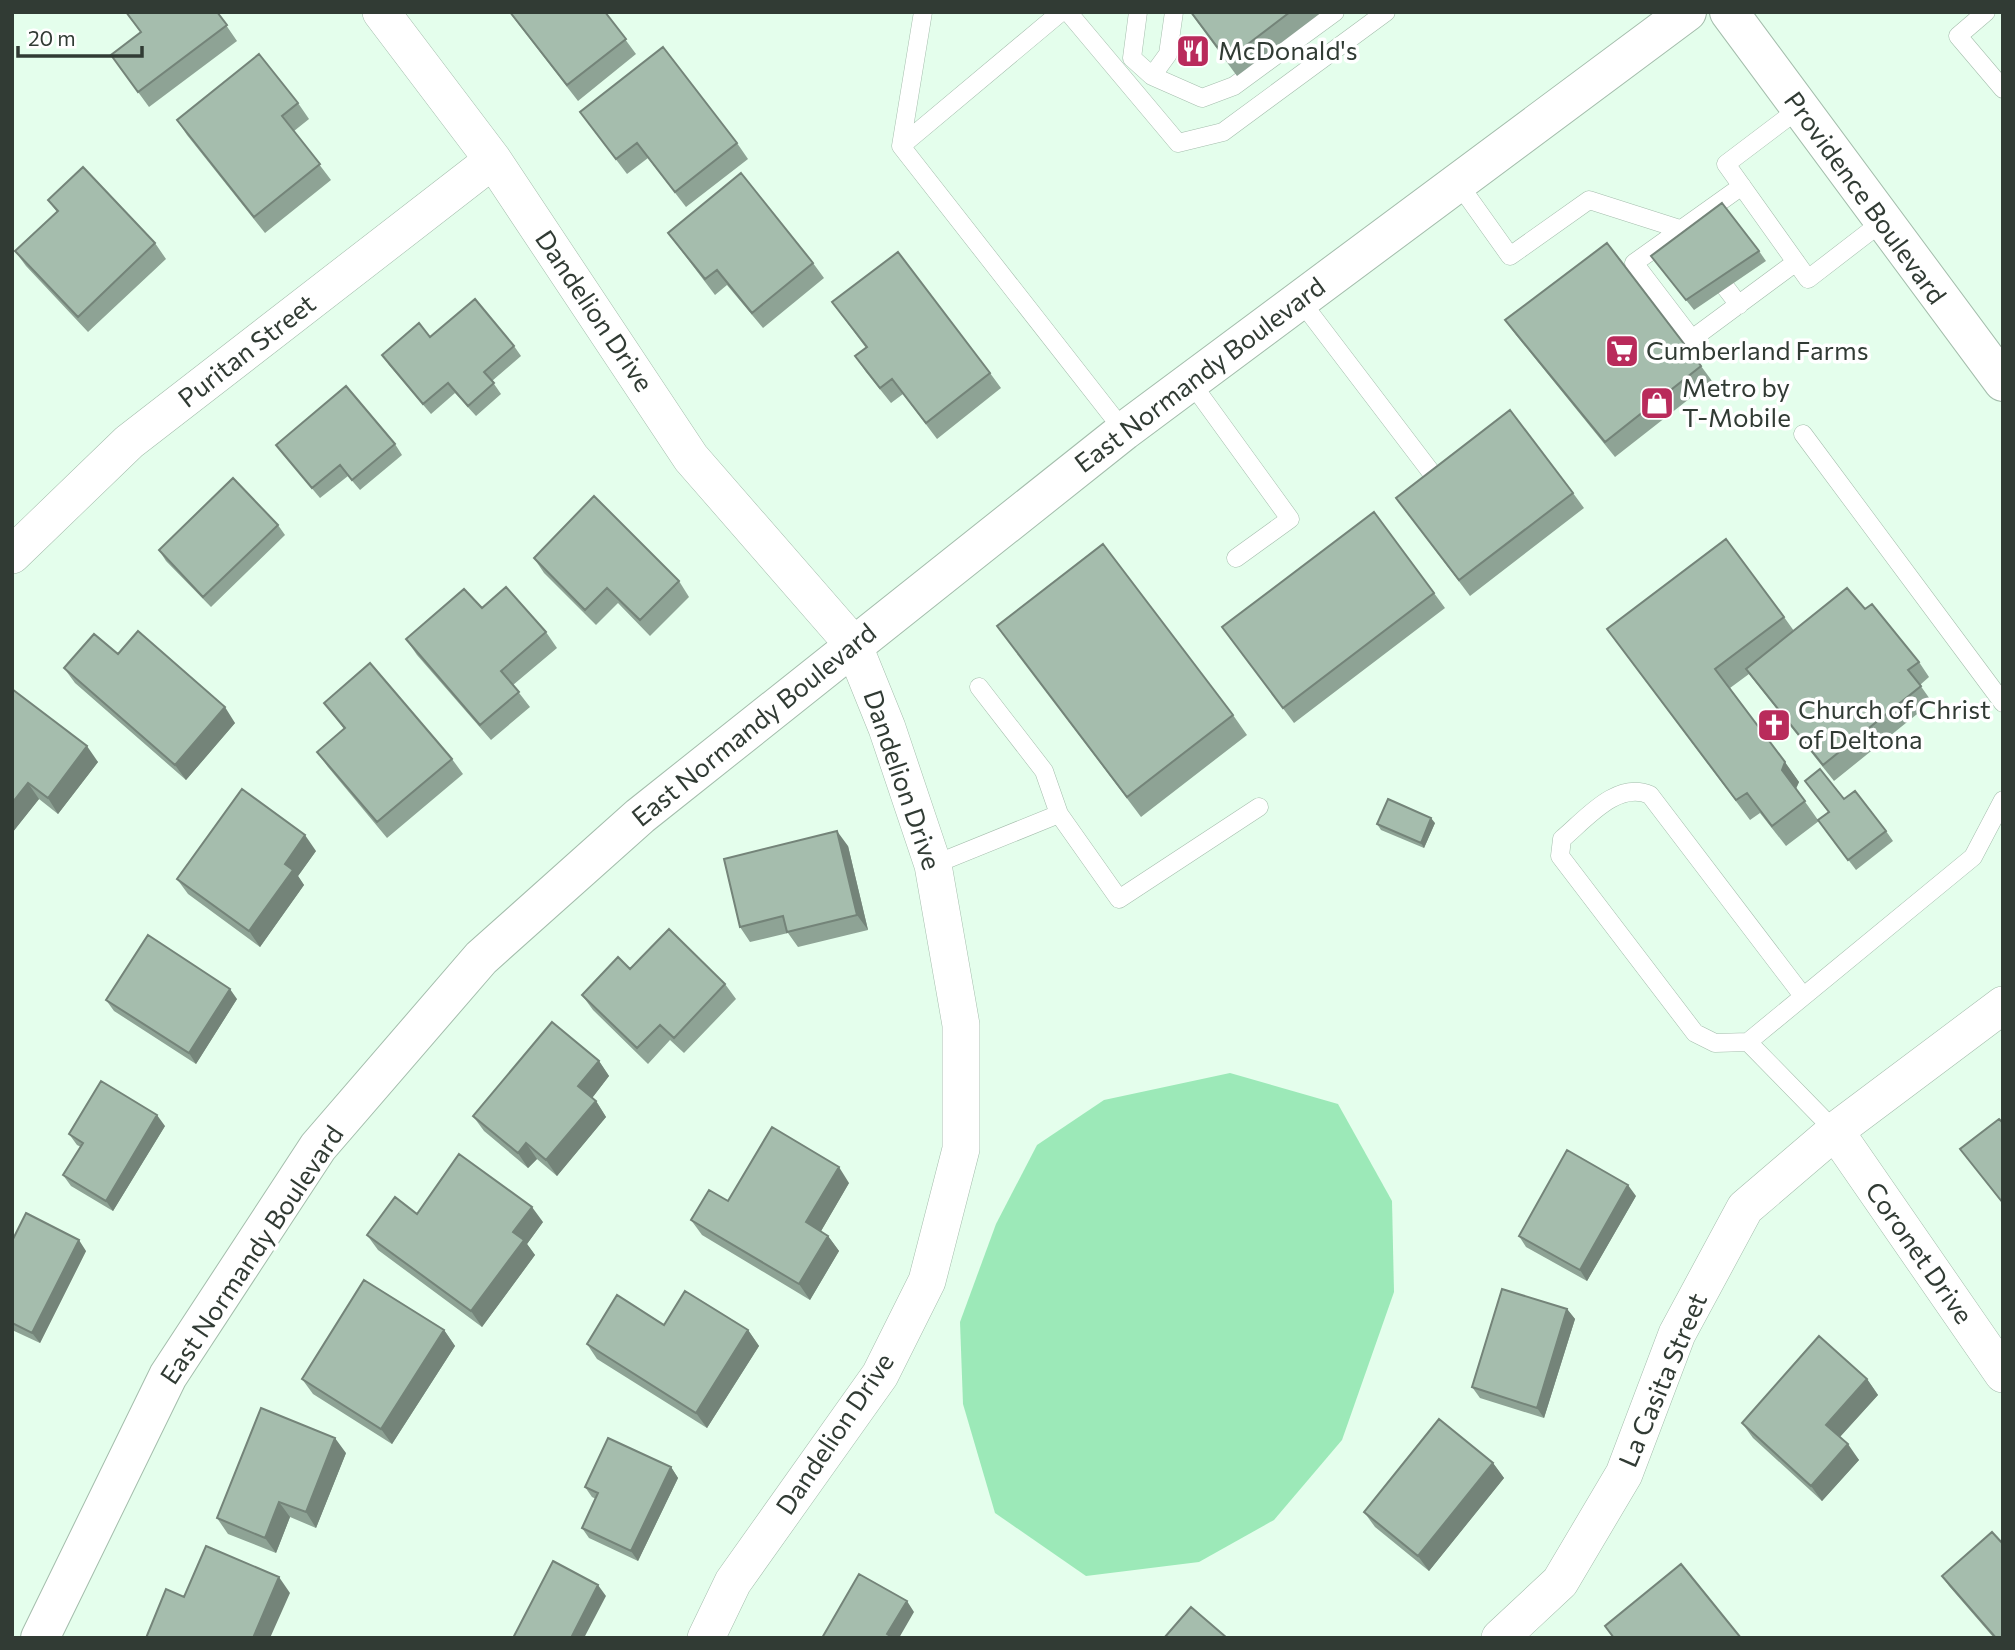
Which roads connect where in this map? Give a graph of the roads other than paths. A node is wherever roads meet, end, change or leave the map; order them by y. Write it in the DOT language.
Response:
graph roads {
  1 [pos="381,12"];
  2 [pos="923,12"];
  3 [pos="1061,12"];
  4 [pos="1068,12"];
  5 [pos="1138,12"];
  6 [pos="1174,12"];
  7 [pos="1335,12"];
  8 [pos="1386,12"];
  9 [pos="1687,12"];
  10 [pos="1729,12"];
  11 [pos="1986,12"];
  12 [pos="1152,76"];
  13 [pos="2003,89"];
  14 [pos="1800,108"];
  15 [pos="901,146"];
  16 [pos="493,160"];
  17 [pos="1458,183"];
  18 [pos="1742,187"];
  19 [pos="1882,222"];
  20 [pos="1687,236"];
  21 [pos="1796,262"];
  22 [pos="1726,288"];
  23 [pos="1300,300"];
  24 [pos="1739,304"];
  25 [pos="1190,382"];
  26 [pos="2003,383"];
  27 [pos="1124,431"];
  28 [pos="1803,434"];
  29 [pos="1437,480"];
  30 [pos="12,555"];
  31 [pos="1236,558"];
  32 [pos="853,644"];
  33 [pos="979,687"];
  34 [pos="2003,703"];
  35 [pos="2003,800"];
  36 [pos="1259,807"];
  37 [pos="1059,814"];
  38 [pos="933,865"];
  39 [pos="1803,996"];
  40 [pos="2003,1005"];
  41 [pos="1748,1042"];
  42 [pos="1835,1131"];
  43 [pos="2003,1374"];
  44 [pos="40,1638"];
  45 [pos="706,1638"];
  46 [pos="1500,1638"];
  1 -- 16 [label="street, Dandelion Drive"];
  2 -- 15 [label="lane"];
  3 -- 15 [label="lane"];
  4 -- 8 [label="lane"];
  5 -- 12 [label="lane"];
  6 -- 12 [label="lane"];
  7 -- 12 [label="lane"];
  9 -- 17 [label="street, East Normandy Boulevard"];
  10 -- 14 [label="street, Providence Boulevard"];
  11 -- 13 [label="lane"];
  14 -- 18 [label="lane"];
  14 -- 19 [label="street, Providence Boulevard"];
  15 -- 27 [label="lane"];
  16 -- 30 [label="street, Puritan Street"];
  16 -- 32 [label="street, Dandelion Drive"];
  17 -- 20 [label="lane"];
  17 -- 23 [label="street, East Normandy Boulevard"];
  18 -- 20 [label="lane"];
  18 -- 21 [label="lane"];
  19 -- 21 [label="lane"];
  19 -- 26 [label="street, Providence Boulevard"];
  20 -- 24 [label="lane"];
  21 -- 24 [label="lane"];
  22 -- 24 [label="lane"];
  23 -- 25 [label="street, East Normandy Boulevard"];
  23 -- 29 [label="lane"];
  25 -- 27 [label="street, East Normandy Boulevard"];
  25 -- 31 [label="lane"];
  27 -- 32 [label="street, East Normandy Boulevard"];
  28 -- 34 [label="lane"];
  32 -- 38 [label="street, Dandelion Drive"];
  32 -- 44 [label="street, East Normandy Boulevard"];
  33 -- 37 [label="lane"];
  35 -- 39 [label="lane"];
  36 -- 37 [label="lane"];
  37 -- 38 [label="lane"];
  38 -- 45 [label="street, Dandelion Drive"];
  39 -- 41 [label="lane"];
  39 -- 41 [label="lane"];
  40 -- 42 [label="street, La Casita Street"];
  41 -- 42 [label="lane"];
  42 -- 43 [label="street, Coronet Drive"];
  42 -- 46 [label="street, La Casita Street"];
}
